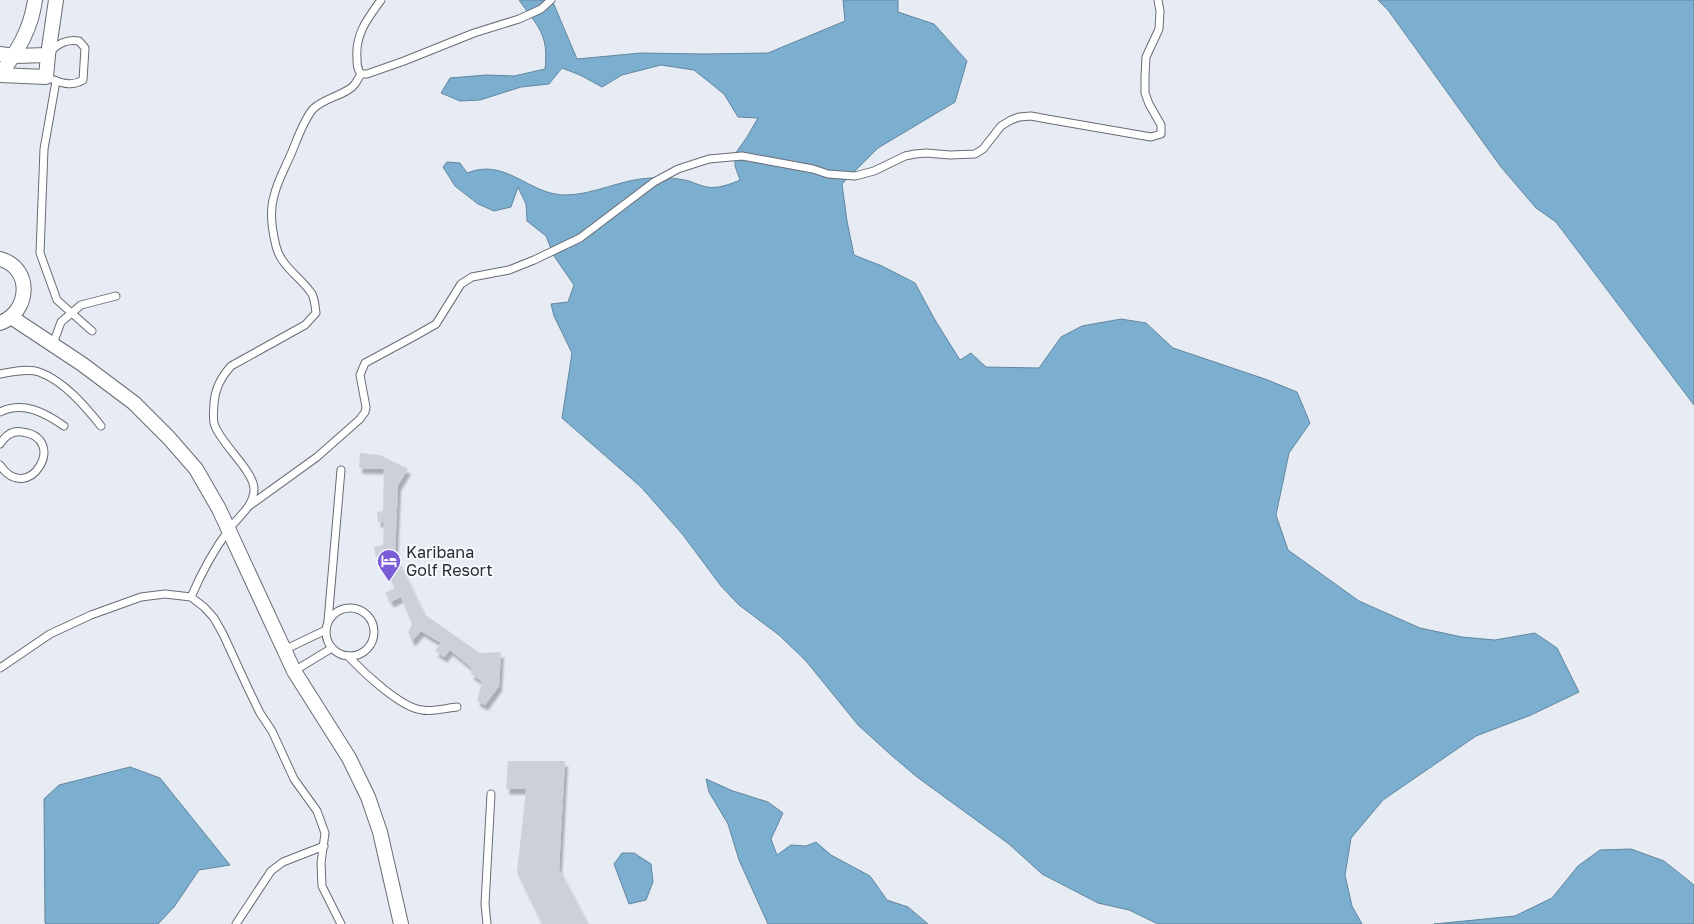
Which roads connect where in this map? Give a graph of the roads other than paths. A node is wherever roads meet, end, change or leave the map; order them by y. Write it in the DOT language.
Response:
graph roads {
  1 [pos="35,0"];
  2 [pos="56,0"];
  3 [pos="382,0"];
  4 [pos="551,0"];
  5 [pos="1158,0"];
  6 [pos="7,55"];
  7 [pos="48,55"];
  8 [pos="361,74"];
  9 [pos="0,75"];
  10 [pos="51,79"];
  11 [pos="2,258"];
  12 [pos="116,296"];
  13 [pos="72,313"];
  14 [pos="6,320"];
  15 [pos="92,332"];
  16 [pos="54,344"];
  17 [pos="0,374"];
  18 [pos="0,412"];
  19 [pos="64,426"];
  20 [pos="101,426"];
  21 [pos="0,428"];
  22 [pos="5,437"];
  23 [pos="0,444"];
  24 [pos="0,465"];
  25 [pos="341,470"];
  26 [pos="249,506"];
  27 [pos="228,530"];
  28 [pos="191,597"];
  29 [pos="328,621"];
  30 [pos="326,630"];
  31 [pos="332,648"];
  32 [pos="284,650"];
  33 [pos="348,656"];
  34 [pos="0,668"];
  35 [pos="294,671"];
  36 [pos="457,707"];
  37 [pos="491,794"];
  38 [pos="324,846"];
  39 [pos="236,924"];
  40 [pos="341,924"];
  41 [pos="401,924"];
  42 [pos="487,924"];
  1 -- 6 [label="street"];
  2 -- 7 [label="street"];
  3 -- 8 [label="lane"];
  4 -- 8 [label="lane"];
  5 -- 26 [label="lane"];
  6 -- 7 [label="street"];
  6 -- 9 [label="street"];
  7 -- 10 [label="street"];
  7 -- 10 [label="lane"];
  8 -- 26 [label="lane"];
  9 -- 10 [label="street"];
  10 -- 13 [label="lane"];
  11 -- 14 [label="street"];
  12 -- 13 [label="lane"];
  13 -- 15 [label="lane"];
  13 -- 16 [label="lane"];
  14 -- 16 [label="street"];
  16 -- 27 [label="street"];
  17 -- 20 [label="lane"];
  18 -- 19 [label="lane"];
  21 -- 22 [label="lane"];
  22 -- 23 [label="lane"];
  22 -- 24 [label="lane"];
  25 -- 29 [label="lane"];
  26 -- 27 [label="lane"];
  27 -- 28 [label="lane"];
  27 -- 32 [label="street"];
  28 -- 34 [label="lane"];
  28 -- 38 [label="lane"];
  29 -- 30 [label="lane"];
  29 -- 33 [label="lane"];
  30 -- 31 [label="lane"];
  30 -- 32 [label="lane"];
  31 -- 33 [label="lane"];
  31 -- 35 [label="lane"];
  32 -- 35 [label="street"];
  33 -- 36 [label="lane"];
  35 -- 41 [label="street"];
  37 -- 42 [label="lane"];
  38 -- 39 [label="lane"];
  38 -- 40 [label="lane"];
}
